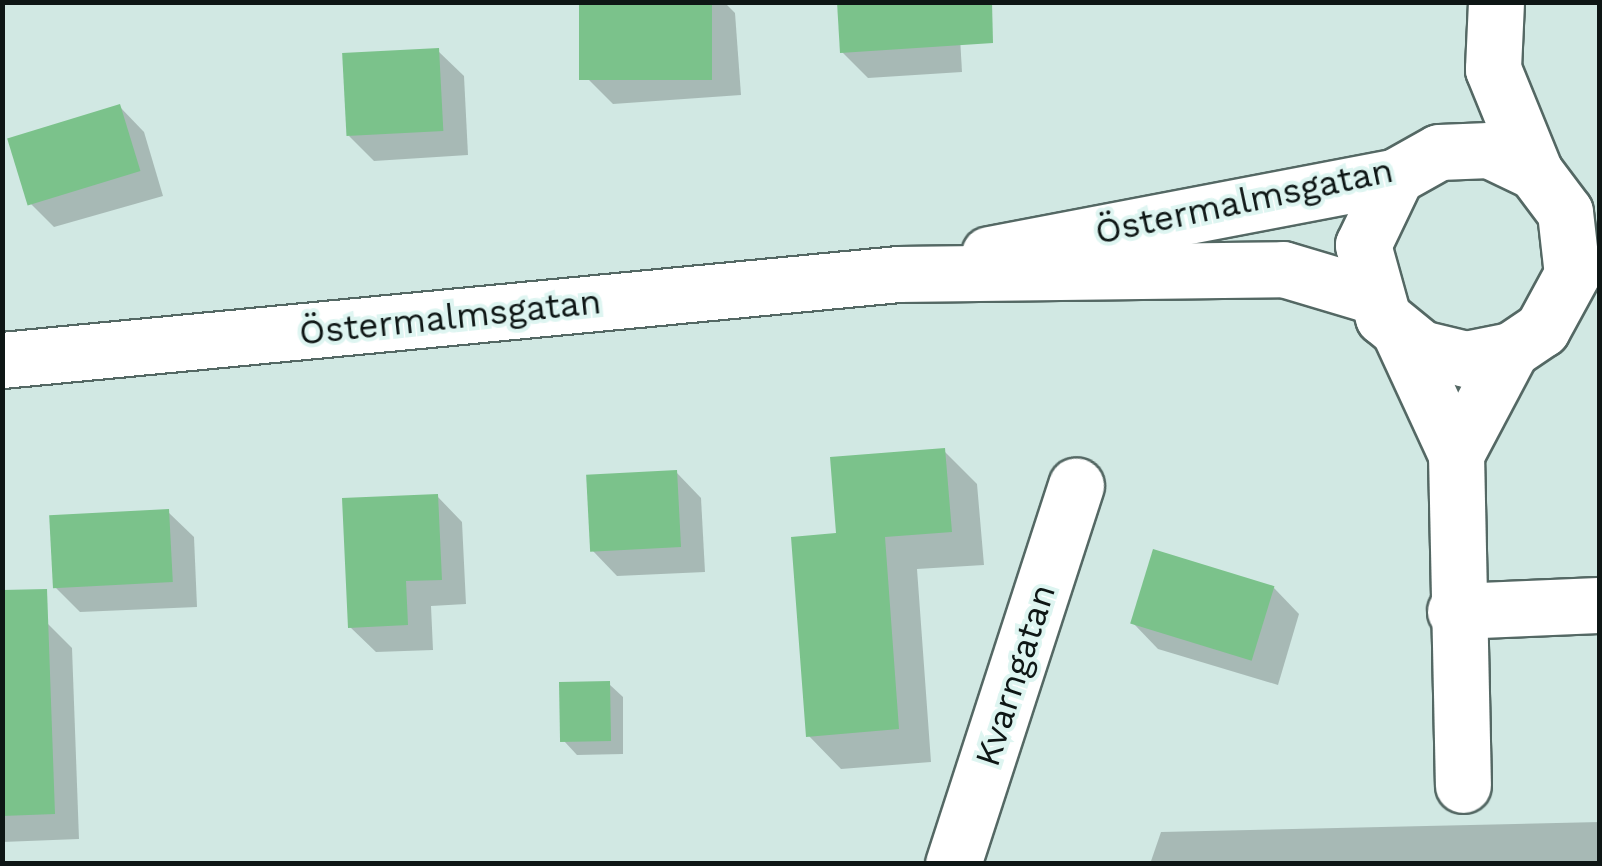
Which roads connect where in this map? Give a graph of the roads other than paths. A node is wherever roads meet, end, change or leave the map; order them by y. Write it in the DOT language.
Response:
graph roads {
  1 [pos="1496,2"];
  2 [pos="1493,69"];
  3 [pos="1417,164"];
  4 [pos="1566,205"];
  5 [pos="898,274"];
  6 [pos="1386,316"];
  7 [pos="1600,319"];
  8 [pos="1526,340"];
  9 [pos="2,360"];
  10 [pos="1456,454"];
  11 [pos="1076,486"];
  12 [pos="1600,606"];
  13 [pos="1455,611"];
  14 [pos="1463,785"];
  15 [pos="953,864"];
  1 -- 2 [label="main road"];
  2 -- 3 [label="main road"];
  2 -- 4 [label="main road"];
  3 -- 4 [label="main road, Östermalmsgatan"];
  3 -- 5 [label="main road, Östermalmsgatan"];
  3 -- 6 [label="main road"];
  4 -- 8 [label="main road"];
  5 -- 6 [label="main road, Östermalmsgatan"];
  5 -- 9 [label="main road, Östermalmsgatan"];
  6 -- 8 [label="main road, Östermalmsgatan"];
  6 -- 10 [label="main road"];
  7 -- 8 [label="main road, Östermalmsgatan"];
  8 -- 10 [label="main road"];
  10 -- 13 [label="main road"];
  11 -- 15 [label="main road, Kvarngatan"];
  12 -- 13 [label="main road"];
  13 -- 14 [label="main road"];
}
